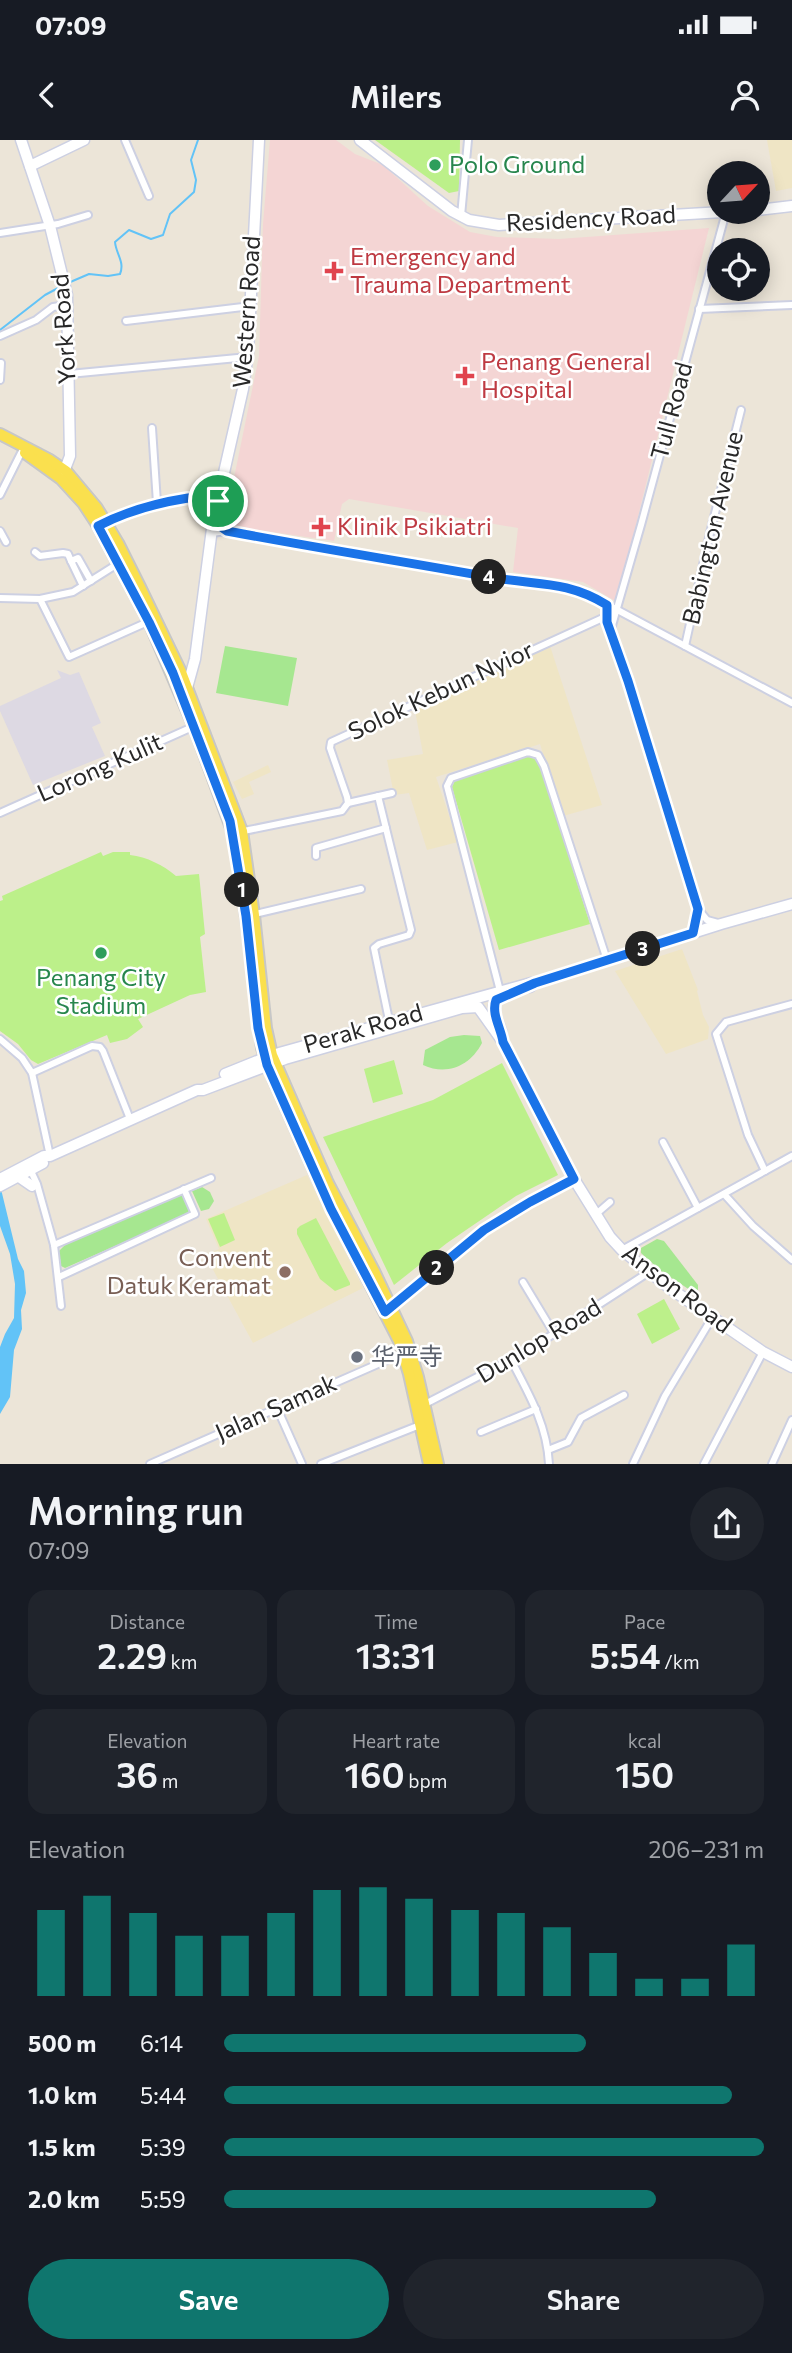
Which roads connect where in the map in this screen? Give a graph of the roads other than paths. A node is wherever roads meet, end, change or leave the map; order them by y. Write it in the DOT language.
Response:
graph roads {
  1 [pos="21,140"];
  2 [pos="84,140"];
  3 [pos="125,140"];
  4 [pos="259,140"];
  5 [pos="360,140"];
  6 [pos="468,140"];
  7 [pos="30,166"];
  8 [pos="149,196"];
  9 [pos="792,206"];
  10 [pos="770,209"];
  11 [pos="707,213"];
  12 [pos="88,215"];
  13 [pos="461,216"];
  14 [pos="721,224"];
  15 [pos="50,226"];
  16 [pos="0,233"];
  17 [pos="67,300"];
  18 [pos="792,305"];
  19 [pos="251,306"];
  20 [pos="699,309"];
  21 [pos="126,321"];
  22 [pos="0,336"];
  23 [pos="248,357"];
  24 [pos="1,363"];
  25 [pos="69,374"];
  26 [pos="0,380"];
  27 [pos="741,410"];
  28 [pos="152,428"];
  29 [pos="0,434"];
  30 [pos="0,442"];
  31 [pos="22,452"];
  32 [pos="63,475"];
  33 [pos="0,495"];
  34 [pos="218,501"];
  35 [pos="157,503"];
  36 [pos="213,521"];
  37 [pos="102,524"];
  38 [pos="0,531"];
  39 [pos="227,531"];
  40 [pos="211,534"];
  41 [pos="6,542"];
  42 [pos="35,552"];
  43 [pos="71,561"];
  44 [pos="119,564"];
  45 [pos="91,581"];
  46 [pos="83,586"];
  47 [pos="0,598"];
  48 [pos="40,599"];
  49 [pos="607,605"];
  50 [pos="617,611"];
  51 [pos="606,617"];
  52 [pos="153,620"];
  53 [pos="611,629"];
  54 [pos="685,646"];
  55 [pos="187,688"];
  56 [pos="792,703"];
  57 [pos="197,725"];
  58 [pos="392,793"];
  59 [pos="378,796"];
  60 [pos="348,803"];
  61 [pos="0,813"];
  62 [pos="386,828"];
  63 [pos="238,832"];
  64 [pos="316,856"];
  65 [pos="362,889"];
  66 [pos="792,904"];
  67 [pos="698,909"];
  68 [pos="250,916"];
  69 [pos="721,924"];
  70 [pos="693,933"];
  71 [pos="607,960"];
  72 [pos="535,983"];
  73 [pos="500,991"];
  74 [pos="791,1004"];
  75 [pos="792,1013"];
  76 [pos="393,1027"];
  77 [pos="0,1039"];
  78 [pos="503,1042"];
  79 [pos="270,1060"];
  80 [pos="32,1073"];
  81 [pos="130,1119"];
  82 [pos="663,1142"];
  83 [pos="52,1152"];
  84 [pos="792,1156"];
  85 [pos="23,1171"];
  86 [pos="765,1171"];
  87 [pos="211,1178"];
  88 [pos="574,1179"];
  89 [pos="2,1182"];
  90 [pos="35,1189"];
  91 [pos="184,1189"];
  92 [pos="724,1194"];
  93 [pos="610,1202"];
  94 [pos="698,1208"];
  95 [pos="595,1215"];
  96 [pos="54,1245"];
  97 [pos="622,1250"];
  98 [pos="792,1260"];
  99 [pos="649,1272"];
  100 [pos="59,1277"];
  101 [pos="523,1282"];
  102 [pos="61,1306"];
  103 [pos="388,1309"];
  104 [pos="712,1318"];
  105 [pos="555,1335"];
  106 [pos="763,1352"];
  107 [pos="403,1353"];
  108 [pos="511,1360"];
  109 [pos="792,1367"];
  110 [pos="621,1396"];
  111 [pos="425,1404"];
  112 [pos="277,1408"];
  113 [pos="536,1409"];
  114 [pos="792,1420"];
  115 [pos="420,1425"];
  116 [pos="481,1432"];
  117 [pos="548,1450"];
  118 [pos="160,1462"];
  119 [pos="150,1464"];
  120 [pos="302,1464"];
  121 [pos="321,1464"];
  122 [pos="429,1464"];
  123 [pos="438,1464"];
  124 [pos="549,1464"];
  125 [pos="633,1464"];
  126 [pos="704,1464"];
  127 [pos="772,1464"];
  1 -- 7 [label="main road, York Road"];
  2 -- 7 [label="main road"];
  3 -- 8 [label="street"];
  4 -- 19 [label="main road, Western Road"];
  5 -- 13 [label="main road, Residency Road"];
  6 -- 13 [label="street"];
  7 -- 15 [label="main road, York Road"];
  9 -- 10 [label="main road"];
  11 -- 13 [label="main road, Residency Road"];
  12 -- 15 [label="street"];
  14 -- 20 [label="street, Tull Road"];
  15 -- 16 [label="street"];
  15 -- 17 [label="main road, York Road"];
  17 -- 22 [label="street"];
  17 -- 25 [label="main road, York Road"];
  18 -- 20 [label="street"];
  19 -- 21 [label="street"];
  19 -- 23 [label="main road, Western Road"];
  20 -- 50 [label="street, Tull Road"];
  23 -- 25 [label="street"];
  23 -- 34 [label="main road, Western Road"];
  24 -- 26 [label="street"];
  25 -- 32 [label="main road, York Road"];
  27 -- 54 [label="street, Babington Avenue"];
  28 -- 35 [label="street"];
  29 -- 32 [label="main road"];
  30 -- 31 [label="main road"];
  31 -- 32 [label="main road"];
  31 -- 33 [label="street"];
  32 -- 37 [label="main road"];
  34 -- 35 [label="street"];
  34 -- 36 [label="main road, Western Road"];
  35 -- 37 [label="street"];
  36 -- 39 [label="street"];
  36 -- 40 [label="main road, Western Road"];
  37 -- 44 [label="main road"];
  37 -- 52 [label="main road"];
  38 -- 41 [label="street"];
  39 -- 40 [label="street"];
  39 -- 49 [label="street"];
  40 -- 55 [label="main road, Western Road"];
  42 -- 43 [label="street"];
  43 -- 45 [label="street"];
  43 -- 46 [label="street"];
  44 -- 45 [label="street"];
  44 -- 52 [label="main road"];
  45 -- 46 [label="street"];
  46 -- 48 [label="street"];
  47 -- 48 [label="street"];
  48 -- 52 [label="street"];
  49 -- 50 [label="street"];
  49 -- 51 [label="street"];
  50 -- 53 [label="street, Tull Road"];
  50 -- 54 [label="street"];
  51 -- 53 [label="street"];
  51 -- 60 [label="street, Solok Kebun Nyior"];
  52 -- 55 [label="main road"];
  52 -- 57 [label="main road"];
  53 -- 67 [label="street"];
  54 -- 56 [label="street"];
  55 -- 57 [label="main road"];
  57 -- 61 [label="street, Lorong Kulit"];
  57 -- 63 [label="main road"];
  58 -- 59 [label="street"];
  59 -- 60 [label="street"];
  59 -- 62 [label="street"];
  60 -- 63 [label="street"];
  62 -- 64 [label="street"];
  62 -- 76 [label="street"];
  63 -- 68 [label="main road"];
  65 -- 68 [label="street"];
  66 -- 69 [label="main road, Perak Road"];
  67 -- 69 [label="street"];
  67 -- 70 [label="street"];
  68 -- 79 [label="main road"];
  69 -- 70 [label="main road, Perak Road"];
  70 -- 71 [label="main road, Perak Road"];
  71 -- 72 [label="main road, Perak Road"];
  71 -- 73 [label="street"];
  72 -- 73 [label="main road, Perak Road"];
  72 -- 78 [label="main road, Perak Road"];
  73 -- 76 [label="main road, Perak Road"];
  74 -- 75 [label="street"];
  74 -- 86 [label="street"];
  76 -- 78 [label="main road, Perak Road"];
  76 -- 79 [label="main road, Perak Road"];
  77 -- 80 [label="street"];
  78 -- 88 [label="main road, Anson Road"];
  79 -- 81 [label="main road, Perak Road"];
  79 -- 103 [label="main road"];
  80 -- 81 [label="street"];
  80 -- 83 [label="street"];
  81 -- 83 [label="main road, Perak Road"];
  82 -- 94 [label="street"];
  83 -- 85 [label="main road, Perak Road"];
  84 -- 86 [label="street"];
  85 -- 89 [label="main road, Perak Road"];
  85 -- 90 [label="main road"];
  86 -- 92 [label="street"];
  87 -- 91 [label="street"];
  88 -- 95 [label="main road, Anson Road"];
  88 -- 103 [label="street"];
  90 -- 96 [label="street"];
  91 -- 96 [label="street"];
  91 -- 100 [label="street"];
  92 -- 94 [label="street"];
  92 -- 98 [label="street"];
  93 -- 95 [label="street"];
  94 -- 97 [label="street"];
  95 -- 97 [label="main road, Anson Road"];
  96 -- 100 [label="street"];
  97 -- 99 [label="main road, Anson Road"];
  99 -- 104 [label="main road, Anson Road"];
  99 -- 105 [label="street, Dunlop Road"];
  100 -- 102 [label="street"];
  101 -- 105 [label="street"];
  103 -- 107 [label="main road"];
  103 -- 111 [label="main road"];
  104 -- 106 [label="main road, Anson Road"];
  104 -- 125 [label="street"];
  105 -- 108 [label="street, Dunlop Road"];
  106 -- 109 [label="main road, Anson Road"];
  106 -- 126 [label="street"];
  107 -- 112 [label="street, Jalan Samak"];
  107 -- 115 [label="main road"];
  108 -- 111 [label="street, Dunlop Road"];
  108 -- 113 [label="street"];
  110 -- 117 [label="street"];
  111 -- 123 [label="main road"];
  112 -- 118 [label="street, Jalan Samak"];
  112 -- 120 [label="street"];
  113 -- 116 [label="street"];
  113 -- 117 [label="street"];
  114 -- 127 [label="street"];
  115 -- 121 [label="street"];
  115 -- 122 [label="main road"];
  117 -- 124 [label="street"];
  118 -- 119 [label="street, Jalan Samak"];
}
